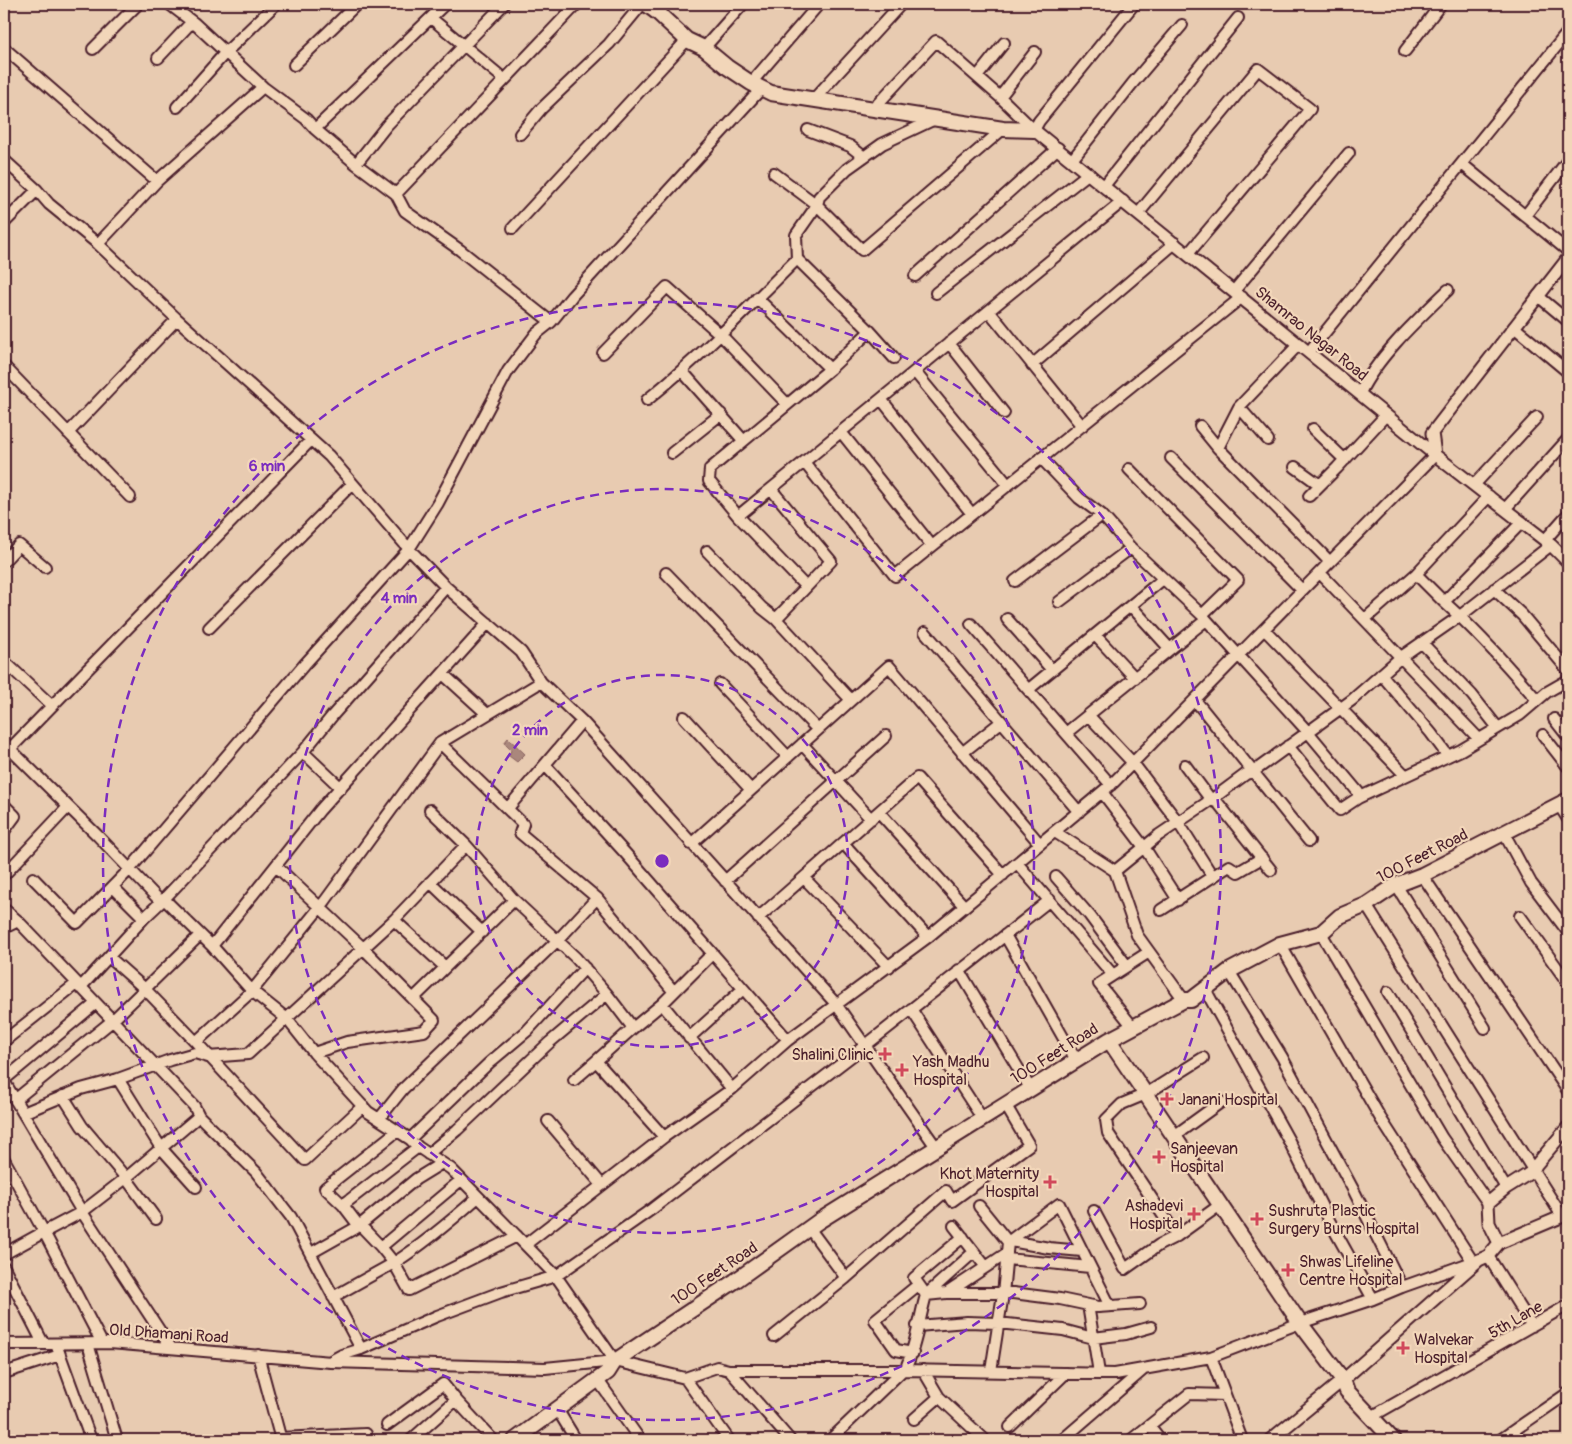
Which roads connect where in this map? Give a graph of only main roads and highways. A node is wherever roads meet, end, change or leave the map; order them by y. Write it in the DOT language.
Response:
graph roads {
  1 [pos="646,4"];
  2 [pos="662,8"];
  3 [pos="1034,130"];
  4 [pos="1564,802"];
  5 [pos="1108,1040"];
  6 [pos="515,1440"];
  7 [pos="1393,1440"];
  1 -- 2 [label="main road"];
  2 -- 3 [label="main road"];
  4 -- 5 [label="main road, 100 Feet Road"];
  5 -- 6 [label="main road, 100 Feet Road"];
  5 -- 7 [label="main road"];
}
